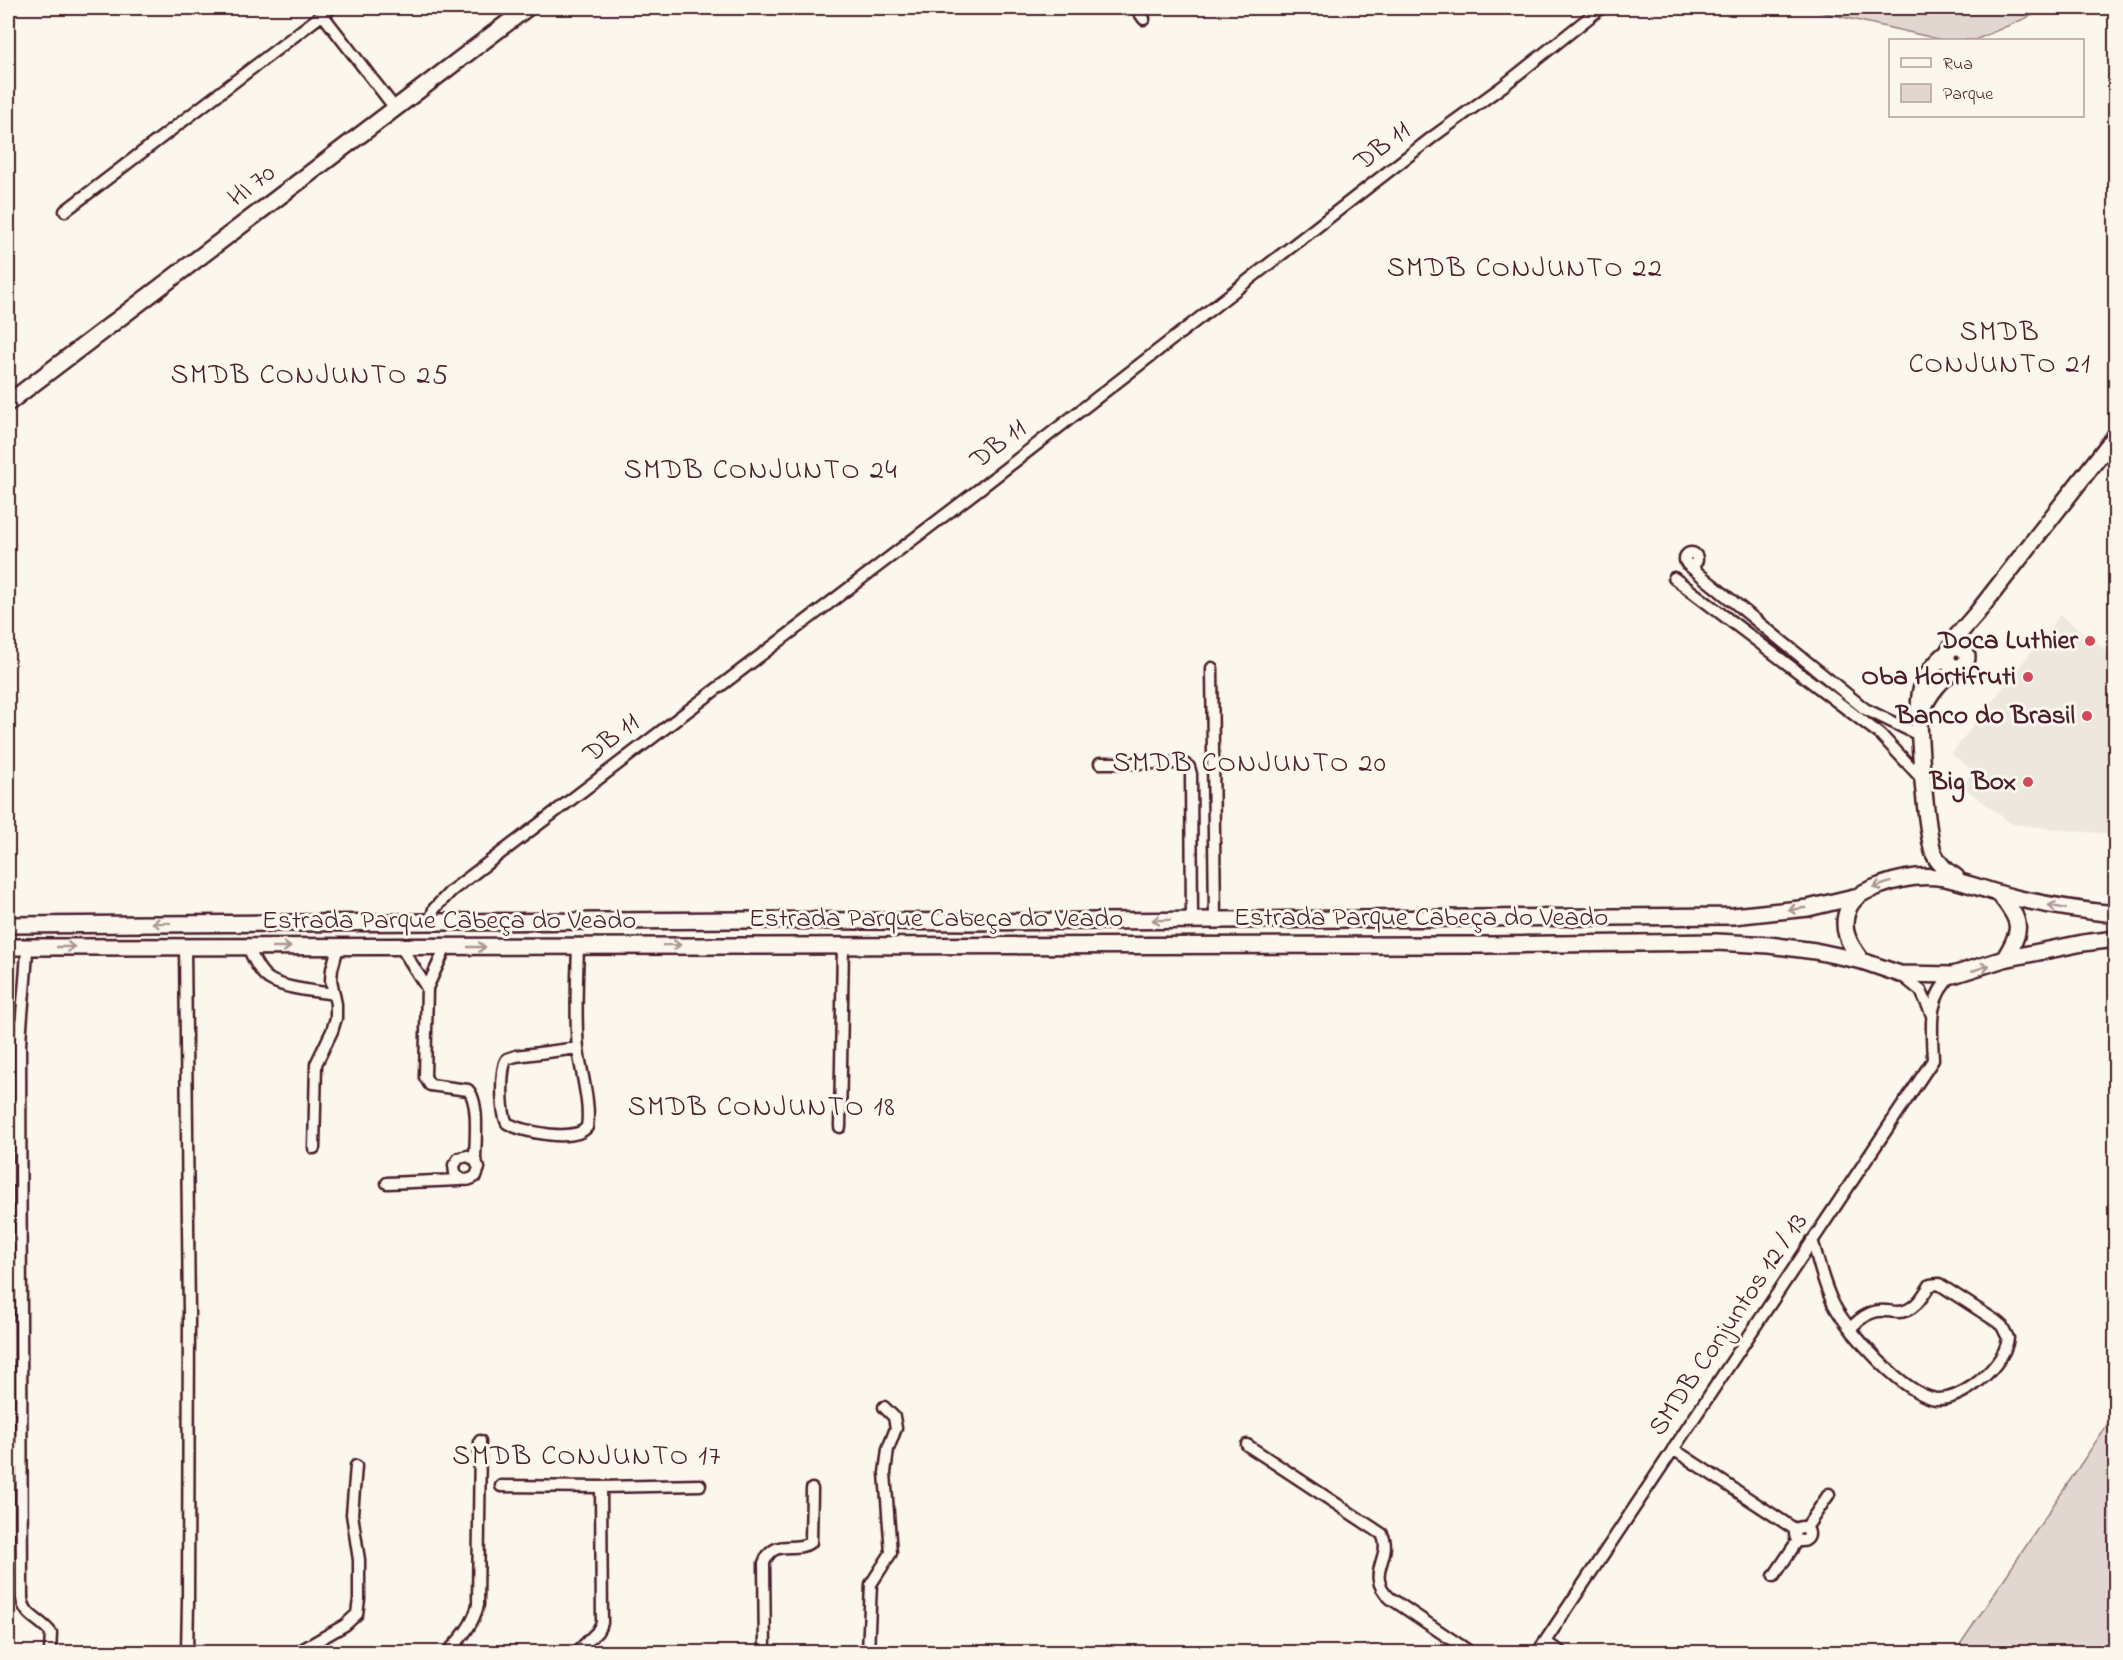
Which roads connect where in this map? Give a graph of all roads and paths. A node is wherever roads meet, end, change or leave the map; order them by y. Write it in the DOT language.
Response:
graph roads {
  1 [pos="527,8"];
  2 [pos="1136,8"];
  3 [pos="1601,8"];
  4 [pos="326,11"];
  5 [pos="1144,19"];
  6 [pos="394,107"];
  7 [pos="65,211"];
  8 [pos="8,403"];
  9 [pos="2115,435"];
  10 [pos="1701,576"];
  11 [pos="1674,578"];
  12 [pos="1954,651"];
  13 [pos="1212,668"];
  14 [pos="1919,717"];
  15 [pos="1921,736"];
  16 [pos="1100,762"];
  17 [pos="1925,782"];
  18 [pos="1930,839"];
  19 [pos="1905,878"];
  20 [pos="1960,881"];
  21 [pos="2000,895"];
  22 [pos="1854,897"];
  23 [pos="2115,914"];
  24 [pos="1215,919"];
  25 [pos="605,920"];
  26 [pos="1192,920"];
  27 [pos="430,921"];
  28 [pos="210,922"];
  29 [pos="8,924"];
  30 [pos="2115,939"];
  31 [pos="843,945"];
  32 [pos="578,946"];
  33 [pos="604,946"];
  34 [pos="8,947"];
  35 [pos="185,947"];
  36 [pos="210,947"];
  37 [pos="248,947"];
  38 [pos="338,947"];
  39 [pos="401,947"];
  40 [pos="446,947"];
  41 [pos="27,948"];
  42 [pos="2004,959"];
  43 [pos="1862,961"];
  44 [pos="1900,974"];
  45 [pos="1953,975"];
  46 [pos="427,988"];
  47 [pos="333,994"];
  48 [pos="1932,1015"];
  49 [pos="578,1048"];
  50 [pos="840,1127"];
  51 [pos="314,1148"];
  52 [pos="475,1160"];
  53 [pos="460,1180"];
  54 [pos="387,1183"];
  55 [pos="1812,1240"];
  56 [pos="1850,1328"];
  57 [pos="884,1407"];
  58 [pos="480,1442"];
  59 [pos="1247,1445"];
  60 [pos="1673,1449"];
  61 [pos="356,1466"];
  62 [pos="700,1485"];
  63 [pos="501,1486"];
  64 [pos="601,1487"];
  65 [pos="812,1489"];
  66 [pos="1829,1494"];
  67 [pos="1800,1533"];
  68 [pos="1774,1576"];
  69 [pos="1545,1642"];
  70 [pos="50,1653"];
  71 [pos="187,1653"];
  72 [pos="298,1653"];
  73 [pos="448,1653"];
  74 [pos="577,1653"];
  75 [pos="765,1653"];
  76 [pos="868,1653"];
  77 [pos="1470,1653"];
  78 [pos="1538,1653"];
  79 [pos="1561,1653"];
  1 -- 6 [label="main road, HI 70"];
  2 -- 5 [label="street"];
  3 -- 27 [label="street, DB 11"];
  4 -- 6 [label="street"];
  4 -- 7 [label="street"];
  6 -- 8 [label="main road, HI 70"];
  9 -- 12 [label="main road"];
  10 -- 10 [label="street"];
  10 -- 15 [label="street"];
  11 -- 17 [label="street"];
  12 -- 14 [label="main road"];
  12 -- 14 [label="main road"];
  13 -- 24 [label="street"];
  14 -- 15 [label="main road"];
  15 -- 17 [label="main road"];
  16 -- 26 [label="street"];
  17 -- 18 [label="main road"];
  18 -- 19 [label="main road"];
  18 -- 20 [label="main road"];
  19 -- 20 [label="main road"];
  19 -- 22 [label="main road, one-way"];
  20 -- 21 [label="main road"];
  23 -- 21 [label="main road, one-way"];
  21 -- 42 [label="main road"];
  22 -- 24 [label="main road, Estrada Parque Cabeça do Veado, one-way"];
  22 -- 43 [label="main road"];
  24 -- 26 [label="main road, Estrada Parque Cabeça do Veado"];
  26 -- 25 [label="main road, Estrada Parque Cabeça do Veado, one-way"];
  25 -- 27 [label="main road, Estrada Parque Cabeça do Veado"];
  25 -- 33 [label="main road"];
  27 -- 28 [label="main road, Estrada Parque Cabeça do Veado"];
  28 -- 29 [label="main road, Estrada Parque Cabeça do Veado, one-way"];
  28 -- 36 [label="main road"];
  30 -- 42 [label="main road"];
  33 -- 31 [label="main road, Estrada Parque Cabeça do Veado, one-way"];
  31 -- 43 [label="main road, Estrada Parque Cabeça do Veado"];
  31 -- 50 [label="street"];
  32 -- 33 [label="main road, Estrada Parque Cabeça do Veado"];
  40 -- 32 [label="main road, Estrada Parque Cabeça do Veado, one-way"];
  32 -- 49 [label="street"];
  34 -- 41 [label="main road, Estrada Parque Cabeça do Veado"];
  35 -- 36 [label="main road, Estrada Parque Cabeça do Veado"];
  41 -- 35 [label="main road, Estrada Parque Cabeça do Veado, one-way"];
  35 -- 71 [label="street"];
  36 -- 37 [label="main road, Estrada Parque Cabeça do Veado"];
  37 -- 38 [label="main road, Estrada Parque Cabeça do Veado, one-way"];
  37 -- 47 [label="street"];
  38 -- 39 [label="main road, Estrada Parque Cabeça do Veado"];
  38 -- 47 [label="street"];
  39 -- 40 [label="main road, Estrada Parque Cabeça do Veado"];
  39 -- 46 [label="street"];
  40 -- 46 [label="street"];
  41 -- 70 [label="street"];
  45 -- 42 [label="main road, one-way"];
  43 -- 44 [label="main road"];
  44 -- 45 [label="main road"];
  44 -- 48 [label="street, SMDB Conjuntos 12 / 13"];
  45 -- 48 [label="street, SMDB Conjuntos 12 / 13"];
  46 -- 52 [label="street"];
  47 -- 51 [label="street"];
  48 -- 55 [label="street, SMDB Conjuntos 12 / 13"];
  49 -- 49 [label="street"];
  52 -- 53 [label="street"];
  52 -- 53 [label="street"];
  53 -- 54 [label="street"];
  55 -- 56 [label="street"];
  55 -- 60 [label="street, SMDB Conjuntos 12 / 13"];
  56 -- 56 [label="street"];
  57 -- 76 [label="street"];
  58 -- 73 [label="street"];
  59 -- 77 [label="street"];
  60 -- 67 [label="street"];
  60 -- 69 [label="street, SMDB Conjuntos 12 / 13"];
  61 -- 72 [label="street"];
  62 -- 64 [label="street"];
  63 -- 64 [label="street"];
  64 -- 74 [label="street"];
  65 -- 75 [label="street"];
  66 -- 67 [label="street"];
  67 -- 68 [label="street"];
  69 -- 78 [label="street, SMDB Conjuntos 12 / 13"];
  69 -- 79 [label="street"];
}
